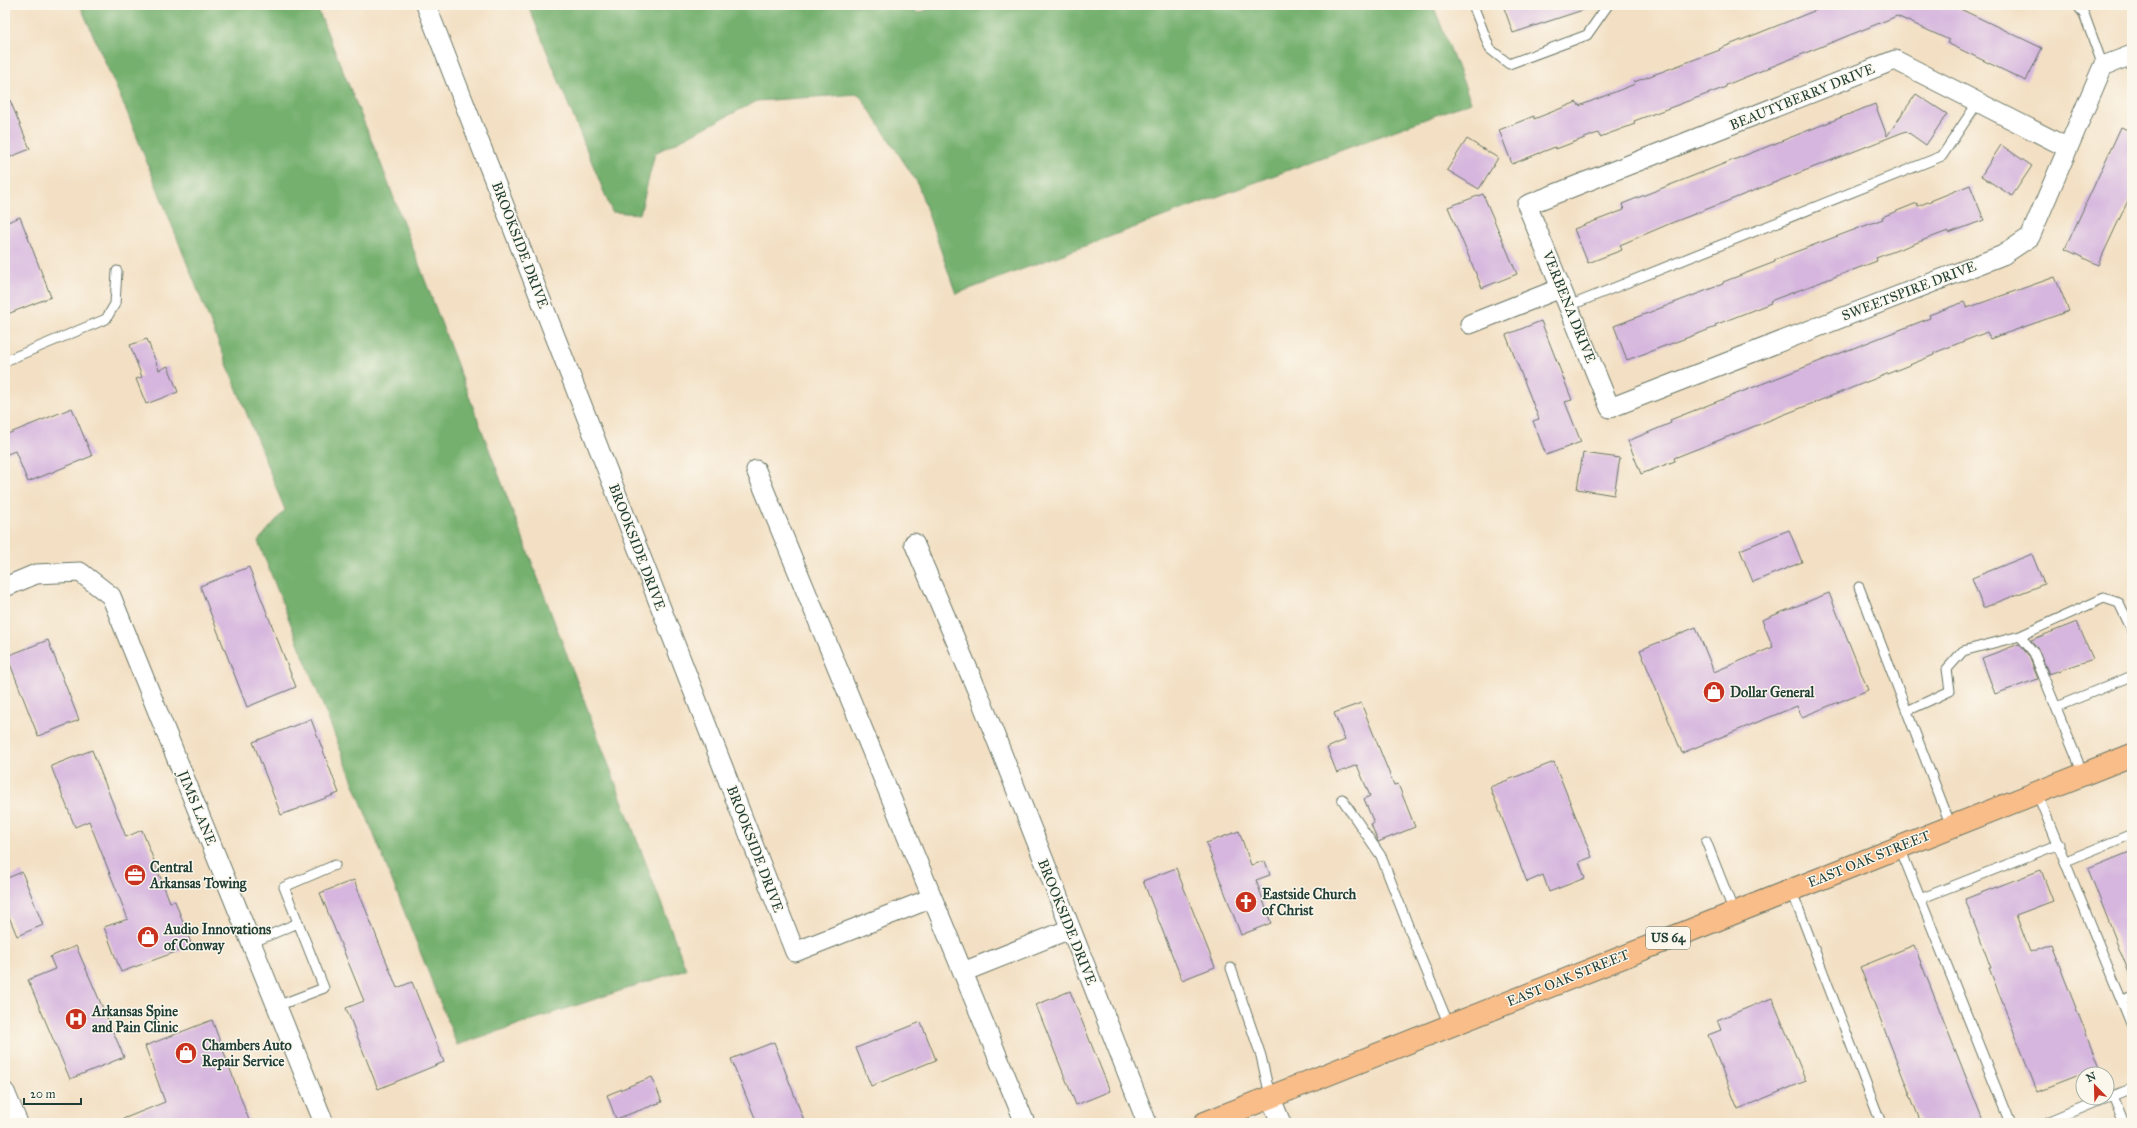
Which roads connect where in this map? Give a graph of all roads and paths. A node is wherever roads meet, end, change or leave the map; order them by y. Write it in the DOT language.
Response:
graph roads {
  1 [pos="426,5"];
  2 [pos="1473,5"];
  3 [pos="1608,5"];
  4 [pos="2077,5"];
  5 [pos="2132,55"];
  6 [pos="2103,66"];
  7 [pos="1978,102"];
  8 [pos="2068,148"];
  9 [pos="1527,205"];
  10 [pos="117,271"];
  11 [pos="1561,288"];
  12 [pos="1569,306"];
  13 [pos="1470,324"];
  14 [pos="5,361"];
  15 [pos="1610,408"];
  16 [pos="756,470"];
  17 [pos="914,543"];
  18 [pos="5,587"];
  19 [pos="1860,587"];
  20 [pos="2132,630"];
  21 [pos="2020,636"];
  22 [pos="2132,676"];
  23 [pos="2056,707"];
  24 [pos="1907,711"];
  25 [pos="2132,755"];
  26 [pos="2083,774"];
  27 [pos="2037,792"];
  28 [pos="1342,799"];
  29 [pos="1951,826"];
  30 [pos="2132,834"];
  31 [pos="1706,841"];
  32 [pos="2059,844"];
  33 [pos="1900,848"];
  34 [pos="2066,861"];
  35 [pos="334,865"];
  36 [pos="1791,889"];
  37 [pos="932,898"];
  38 [pos="1920,899"];
  39 [pos="1734,912"];
  40 [pos="298,923"];
  41 [pos="1070,929"];
  42 [pos="251,943"];
  43 [pos="1231,968"];
  44 [pos="963,972"];
  45 [pos="2132,997"];
  46 [pos="2122,1002"];
  47 [pos="277,1006"];
  48 [pos="1449,1025"];
  49 [pos="2132,1026"];
  50 [pos="2132,1088"];
  51 [pos="5,1092"];
  52 [pos="2115,1094"];
  53 [pos="1270,1096"];
  54 [pos="2087,1106"];
  55 [pos="2113,1106"];
  56 [pos="18,1123"];
  57 [pos="324,1123"];
  58 [pos="1024,1123"];
  59 [pos="1147,1123"];
  60 [pos="1205,1123"];
  61 [pos="1281,1123"];
  62 [pos="1881,1123"];
  63 [pos="2010,1123"];
  64 [pos="2046,1123"];
  65 [pos="2123,1123"];
  1 -- 37 [label="street, BROOKSIDE DRIVE"];
  2 -- 3 [label="lane"];
  4 -- 6 [label="lane"];
  5 -- 6 [label="street"];
  6 -- 8 [label="street, SWEETSPIRE DRIVE"];
  7 -- 8 [label="street, BEAUTYBERRY DRIVE"];
  7 -- 9 [label="street, BEAUTYBERRY DRIVE"];
  7 -- 12 [label="lane"];
  8 -- 15 [label="street, SWEETSPIRE DRIVE"];
  9 -- 11 [label="street, VERBENA DRIVE"];
  10 -- 14 [label="lane"];
  11 -- 12 [label="street, VERBENA DRIVE"];
  11 -- 13 [label="street"];
  12 -- 15 [label="street, VERBENA DRIVE"];
  16 -- 37 [label="street"];
  17 -- 41 [label="street, BROOKSIDE DRIVE"];
  18 -- 42 [label="street, JIMS LANE"];
  19 -- 24 [label="lane"];
  20 -- 21 [label="lane"];
  21 -- 23 [label="lane"];
  21 -- 24 [label="lane"];
  22 -- 23 [label="lane"];
  23 -- 26 [label="lane"];
  24 -- 29 [label="lane"];
  25 -- 26 [label="highway, EAST OAK STREET / US 64"];
  26 -- 27 [label="highway, EAST OAK STREET / US 64"];
  27 -- 29 [label="highway, EAST OAK STREET / US 64"];
  27 -- 32 [label="lane"];
  28 -- 48 [label="lane"];
  29 -- 33 [label="highway, EAST OAK STREET / US 64"];
  30 -- 34 [label="lane"];
  31 -- 39 [label="lane"];
  32 -- 34 [label="lane"];
  32 -- 38 [label="lane"];
  33 -- 36 [label="highway, EAST OAK STREET / US 64"];
  33 -- 38 [label="lane"];
  34 -- 46 [label="lane"];
  35 -- 40 [label="lane"];
  36 -- 39 [label="highway, EAST OAK STREET / US 64"];
  36 -- 62 [label="lane"];
  37 -- 44 [label="street"];
  38 -- 63 [label="lane"];
  39 -- 48 [label="highway, EAST OAK STREET / US 64"];
  40 -- 42 [label="lane"];
  40 -- 47 [label="lane"];
  41 -- 44 [label="street"];
  41 -- 59 [label="street, BROOKSIDE DRIVE"];
  42 -- 47 [label="street, JIMS LANE"];
  43 -- 53 [label="lane"];
  44 -- 58 [label="street"];
  45 -- 46 [label="lane"];
  46 -- 49 [label="lane"];
  47 -- 57 [label="street, JIMS LANE"];
  48 -- 53 [label="highway, EAST OAK STREET / US 64"];
  50 -- 52 [label="lane"];
  51 -- 56 [label="street"];
  53 -- 60 [label="highway, EAST OAK STREET / US 64"];
  53 -- 61 [label="street"];
  54 -- 64 [label="lane"];
  55 -- 65 [label="lane"];
}
